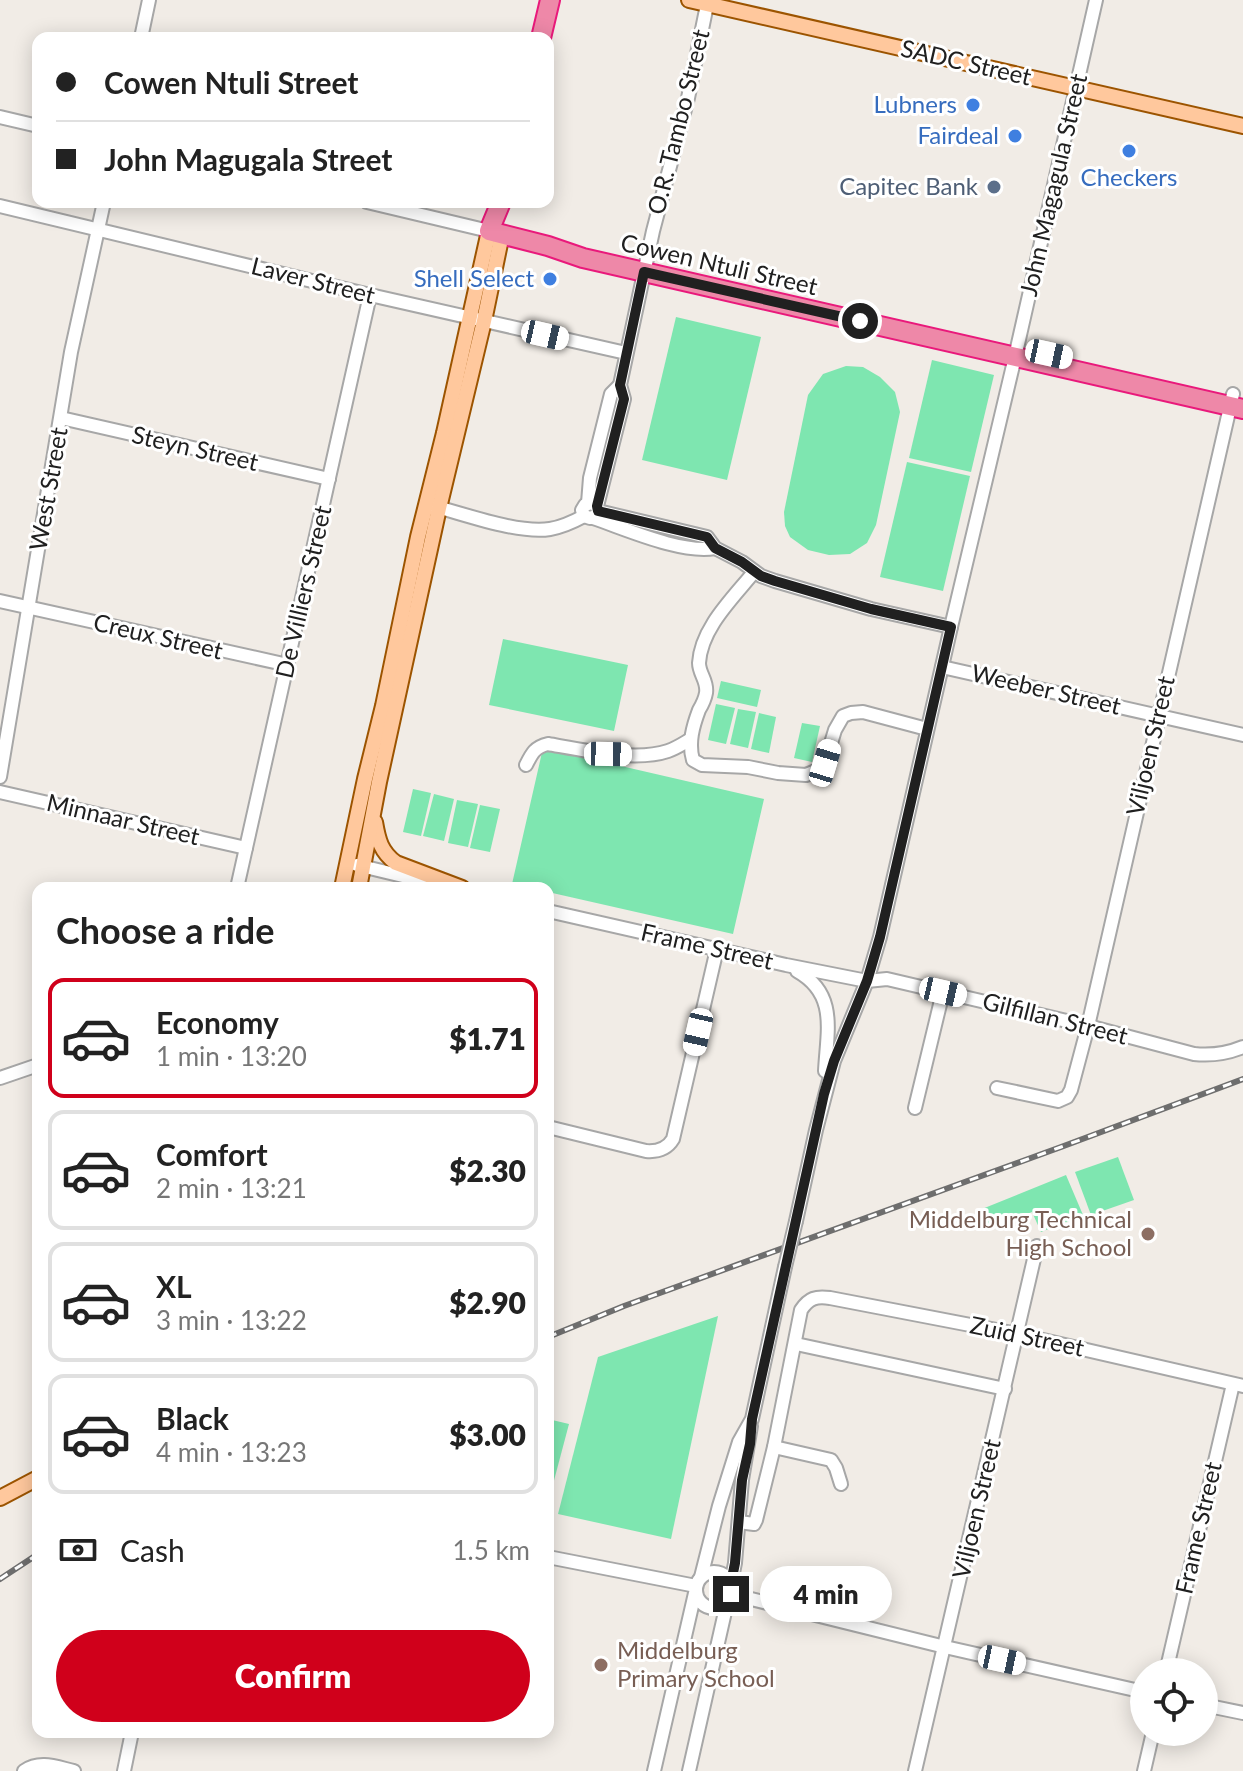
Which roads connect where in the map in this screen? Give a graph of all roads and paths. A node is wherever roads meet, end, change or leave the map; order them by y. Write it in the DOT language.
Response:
graph roads {
  1 [pos="149,0"];
  2 [pos="550,0"];
  3 [pos="689,0"];
  4 [pos="1096,0"];
  5 [pos="708,2"];
  6 [pos="142,32"];
  7 [pos="542,32"];
  8 [pos="1075,88"];
  9 [pos="0,117"];
  10 [pos="32,125"];
  11 [pos="1243,126"];
  12 [pos="0,206"];
  13 [pos="102,208"];
  14 [pos="393,208"];
  15 [pos="500,208"];
  16 [pos="97,229"];
  17 [pos="496,232"];
  18 [pos="645,267"];
  19 [pos="370,295"];
  20 [pos="477,320"];
  21 [pos="1016,352"];
  22 [pos="626,353"];
  23 [pos="620,385"];
  24 [pos="1237,402"];
  25 [pos="61,418"];
  26 [pos="597,452"];
  27 [pos="611,455"];
  28 [pos="329,479"];
  29 [pos="433,506"];
  30 [pos="592,511"];
  31 [pos="754,572"];
  32 [pos="0,601"];
  33 [pos="29,608"];
  34 [pos="951,627"];
  35 [pos="288,665"];
  36 [pos="942,667"];
  37 [pos="1158,716"];
  38 [pos="927,729"];
  39 [pos="1243,735"];
  40 [pos="691,739"];
  41 [pos="526,765"];
  42 [pos="0,777"];
  43 [pos="372,780"];
  44 [pos="0,792"];
  45 [pos="373,814"];
  46 [pos="246,848"];
  47 [pos="347,863"];
  48 [pos="364,866"];
  49 [pos="238,882"];
  50 [pos="343,882"];
  51 [pos="360,882"];
  52 [pos="430,882"];
  53 [pos="446,882"];
  54 [pos="554,912"];
  55 [pos="717,949"];
  56 [pos="786,965"];
  57 [pos="867,981"];
  58 [pos="943,992"];
  59 [pos="1088,1026"];
  60 [pos="1243,1047"];
  61 [pos="32,1067"];
  62 [pos="0,1078"];
  63 [pos="997,1088"];
  64 [pos="824,1094"];
  65 [pos="915,1108"];
  66 [pos="554,1128"];
  67 [pos="1037,1246"];
  68 [pos="1017,1334"];
  69 [pos="796,1344"];
  70 [pos="1238,1385"];
  71 [pos="1005,1389"];
  72 [pos="752,1419"];
  73 [pos="774,1447"];
  74 [pos="32,1480"];
  75 [pos="32,1482"];
  76 [pos="841,1484"];
  77 [pos="0,1488"];
  78 [pos="0,1498"];
  79 [pos="739,1522"];
  80 [pos="554,1558"];
  81 [pos="697,1585"];
  82 [pos="730,1593"];
  83 [pos="945,1647"];
  84 [pos="1170,1658"];
  85 [pos="1130,1689"];
  86 [pos="1218,1708"];
  87 [pos="1243,1713"];
  88 [pos="131,1738"];
  89 [pos="1150,1746"];
  90 [pos="24,1771"];
  91 [pos="74,1771"];
  92 [pos="124,1771"];
  93 [pos="654,1771"];
  94 [pos="689,1771"];
  95 [pos="915,1771"];
  96 [pos="1144,1771"];
  1 -- 6 [label="street"];
  2 -- 7 [label="highway"];
  3 -- 5 [label="main road, SADC Street"];
  4 -- 8 [label="street, John Magagula Street"];
  5 -- 8 [label="main road, SADC Street"];
  5 -- 18 [label="street, O.R. Tambo Street"];
  8 -- 11 [label="main road, SADC Street"];
  8 -- 21 [label="street, John Magagula Street"];
  9 -- 10 [label="street"];
  12 -- 16 [label="street, Laver Street"];
  13 -- 16 [label="street, West Street"];
  14 -- 17 [label="street, Cowen Ntuli Street"];
  15 -- 17 [label="highway"];
  16 -- 19 [label="street, Laver Street"];
  16 -- 25 [label="street, West Street"];
  17 -- 18 [label="highway, Cowen Ntuli Street"];
  17 -- 20 [label="main road"];
  18 -- 21 [label="highway, Cowen Ntuli Street"];
  18 -- 22 [label="street, O.R. Tambo Street"];
  19 -- 20 [label="street, Laver Street"];
  19 -- 28 [label="street, De Villiers Street"];
  20 -- 22 [label="street, Laver Street"];
  20 -- 29 [label="main road"];
  21 -- 24 [label="highway, Cowen Ntuli Street"];
  21 -- 34 [label="street, John Magagula Street"];
  22 -- 23 [label="street, O.R. Tambo Street"];
  23 -- 26 [label="street, O.R. Tambo Street"];
  23 -- 27 [label="street, O.R. Tambo Street"];
  24 -- 37 [label="street, Viljoen Street"];
  25 -- 28 [label="street, Steyn Street"];
  25 -- 33 [label="street, West Street"];
  26 -- 27 [label="street"];
  26 -- 30 [label="street, O.R. Tambo Street"];
  27 -- 30 [label="street, O.R. Tambo Street"];
  28 -- 35 [label="street, De Villiers Street"];
  29 -- 30 [label="street"];
  29 -- 43 [label="main road"];
  30 -- 31 [label="street"];
  31 -- 34 [label="street"];
  31 -- 40 [label="street"];
  32 -- 33 [label="street, Creux Street"];
  33 -- 35 [label="street, Creux Street"];
  33 -- 42 [label="street, West Street"];
  34 -- 36 [label="street, John Magagula Street"];
  35 -- 46 [label="street, De Villiers Street"];
  36 -- 37 [label="street, Weeber Street"];
  36 -- 38 [label="street, John Magagula Street"];
  37 -- 39 [label="street, Weeber Street"];
  37 -- 59 [label="street, Viljoen Street"];
  38 -- 40 [label="street"];
  38 -- 57 [label="street, John Magagula Street"];
  40 -- 41 [label="street"];
  43 -- 45 [label="main road"];
  43 -- 47 [label="main road"];
  44 -- 46 [label="street, Minnaar Street"];
  45 -- 48 [label="main road"];
  45 -- 53 [label="main road"];
  46 -- 49 [label="street, De Villiers Street"];
  47 -- 48 [label="street"];
  47 -- 50 [label="main road"];
  48 -- 51 [label="main road"];
  48 -- 52 [label="street"];
  54 -- 55 [label="street, Frame Street"];
  55 -- 56 [label="street, Frame Street"];
  55 -- 66 [label="street"];
  56 -- 57 [label="street, Frame Street"];
  56 -- 64 [label="street"];
  57 -- 58 [label="street, Gilfillan Street"];
  57 -- 64 [label="street, John Magagula Street"];
  58 -- 59 [label="street, Gilfillan Street"];
  58 -- 65 [label="street"];
  59 -- 60 [label="street, Gilfillan Street"];
  59 -- 63 [label="street, Viljoen Street"];
  61 -- 62 [label="street"];
  64 -- 72 [label="street, John Magagula Street, bridge"];
  67 -- 68 [label="street, Viljoen Street"];
  68 -- 69 [label="street, Zuid Street"];
  68 -- 70 [label="street, Zuid Street"];
  68 -- 71 [label="street, Viljoen Street"];
  69 -- 71 [label="street"];
  69 -- 73 [label="street"];
  70 -- 84 [label="street, Frame Street"];
  71 -- 83 [label="street, Viljoen Street"];
  72 -- 79 [label="street"];
  72 -- 81 [label="street, John Magagula Street"];
  73 -- 76 [label="street"];
  73 -- 79 [label="street"];
  74 -- 77 [label="main road"];
  75 -- 78 [label="main road"];
  79 -- 82 [label="street"];
  80 -- 81 [label="street"];
  81 -- 82 [label="street"];
  81 -- 82 [label="street"];
  81 -- 93 [label="street, John Magagula Street"];
  82 -- 83 [label="street"];
  82 -- 94 [label="street"];
  83 -- 85 [label="street"];
  83 -- 95 [label="street, Viljoen Street"];
  86 -- 87 [label="street"];
  88 -- 92 [label="street"];
  89 -- 96 [label="street"];
  90 -- 91 [label="street"];
}
